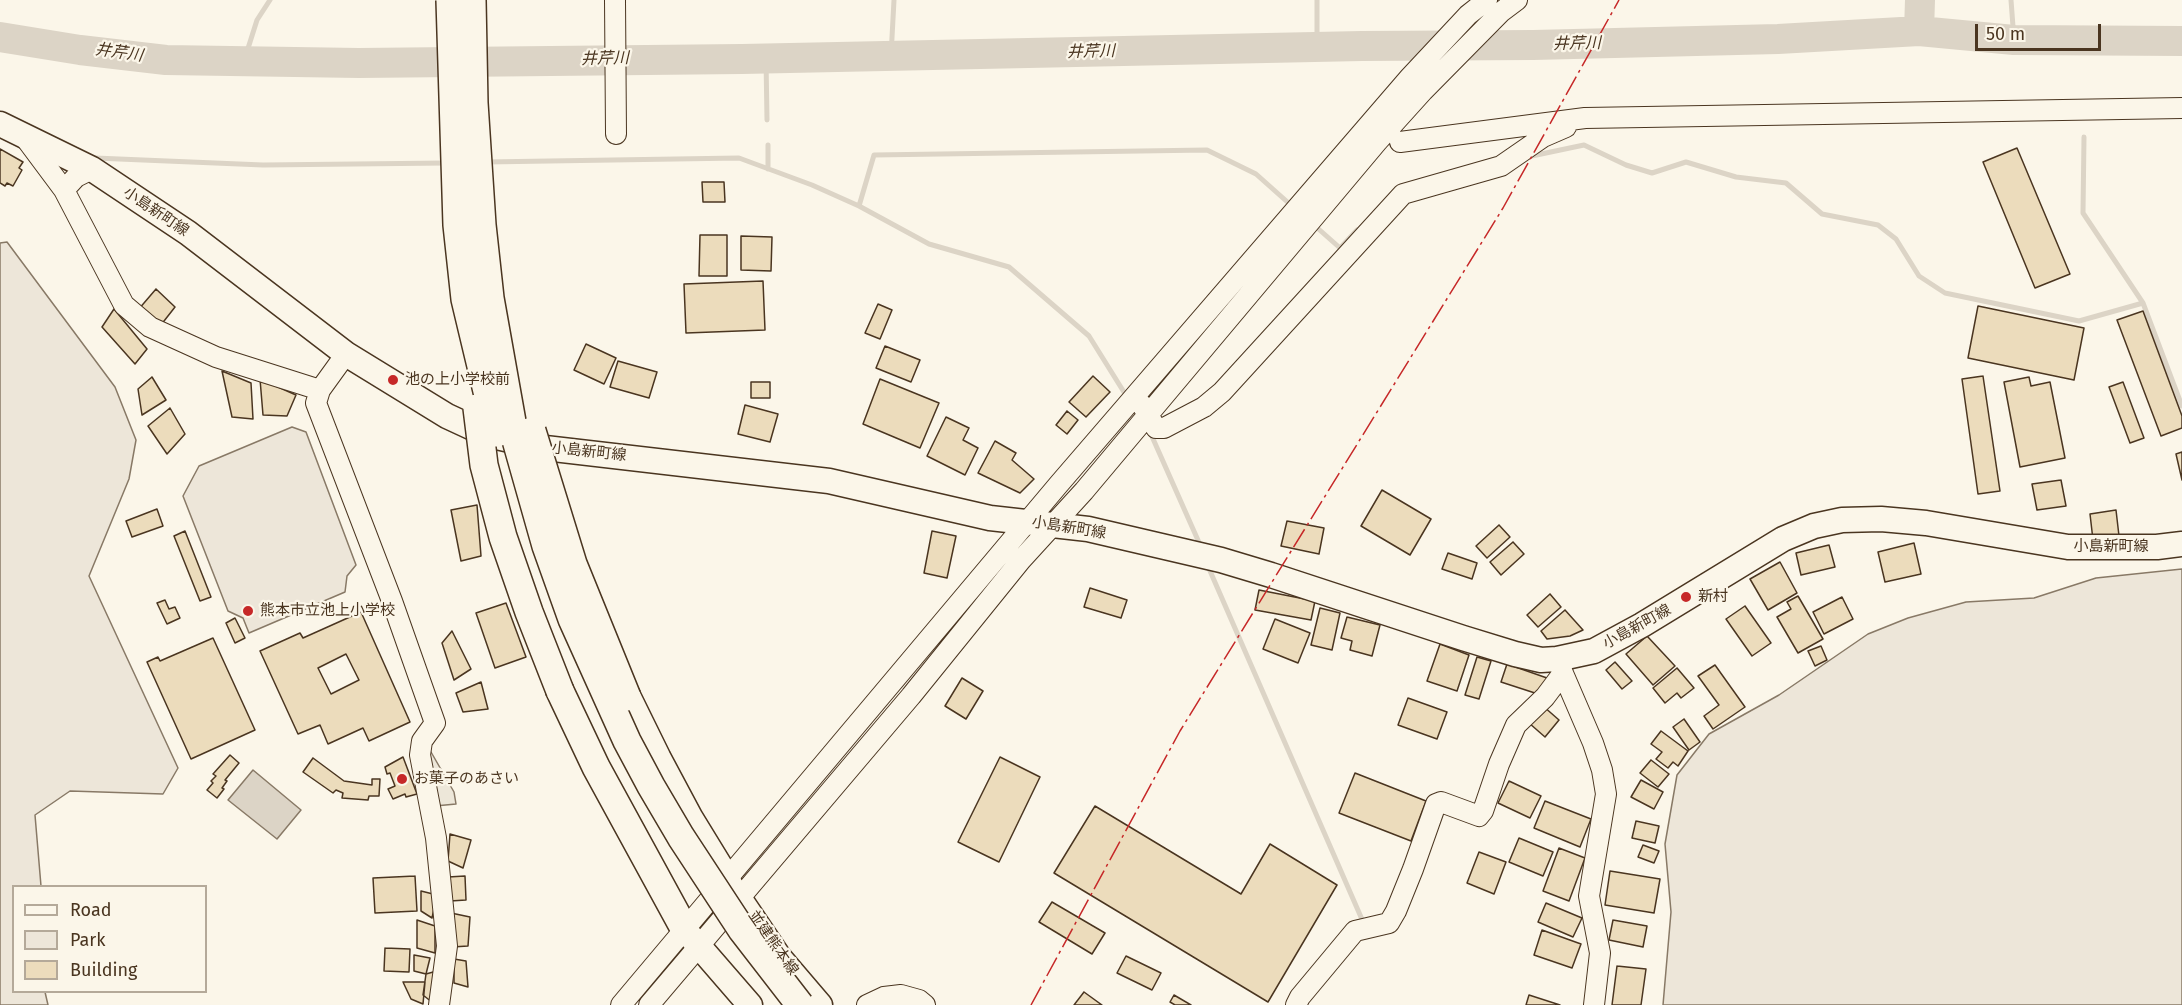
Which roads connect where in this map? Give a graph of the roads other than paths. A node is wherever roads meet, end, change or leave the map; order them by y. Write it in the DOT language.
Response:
graph roads {
  1 [pos="450,0"];
  2 [pos="472,0"];
  3 [pos="1487,0"];
  4 [pos="1517,0"];
  5 [pos="615,1"];
  6 [pos="2182,108"];
  7 [pos="1585,118"];
  8 [pos="0,124"];
  9 [pos="616,134"];
  10 [pos="23,135"];
  11 [pos="1400,142"];
  12 [pos="92,169"];
  13 [pos="64,190"];
  14 [pos="477,298"];
  15 [pos="346,354"];
  16 [pos="320,390"];
  17 [pos="1137,395"];
  18 [pos="1148,415"];
  19 [pos="1027,521"];
  20 [pos="1055,525"];
  21 [pos="2182,544"];
  22 [pos="1560,666"];
  23 [pos="734,889"];
  24 [pos="692,938"];
  25 [pos="640,983"];
  26 [pos="652,1001"];
  27 [pos="439,1005"];
  28 [pos="621,1005"];
  29 [pos="750,1005"];
  30 [pos="778,1005"];
  31 [pos="800,1005"];
  32 [pos="820,1005"];
  33 [pos="867,1005"];
  34 [pos="925,1005"];
  35 [pos="1296,1005"];
  36 [pos="1594,1005"];
  1 -- 14 [label="highway, bridge"];
  2 -- 14 [label="highway, bridge"];
  3 -- 17 [label="street"];
  4 -- 18 [label="street"];
  5 -- 9 [label="street"];
  6 -- 7 [label="street"];
  7 -- 11 [label="street"];
  7 -- 18 [label="street"];
  8 -- 10 [label="main road, 小島新町線"];
  10 -- 12 [label="main road, 小島新町線"];
  10 -- 13 [label="street"];
  12 -- 13 [label="street"];
  12 -- 15 [label="main road, 小島新町線"];
  13 -- 16 [label="street"];
  14 -- 23 [label="highway, bridge"];
  14 -- 24 [label="highway, bridge"];
  14 -- 30 [label="highway, bridge"];
  14 -- 31 [label="highway, bridge"];
  15 -- 16 [label="street"];
  15 -- 19 [label="main road, 小島新町線"];
  16 -- 27 [label="street"];
  17 -- 18 [label="street"];
  17 -- 19 [label="street"];
  18 -- 20 [label="street"];
  19 -- 20 [label="main road, 小島新町線"];
  19 -- 23 [label="street"];
  20 -- 22 [label="main road, 小島新町線"];
  20 -- 23 [label="street"];
  21 -- 22 [label="main road, 小島新町線"];
  22 -- 35 [label="street"];
  22 -- 36 [label="street"];
  23 -- 24 [label="street"];
  23 -- 32 [label="main road, 並建熊本線"];
  24 -- 25 [label="street"];
  24 -- 26 [label="street"];
  24 -- 29 [label="main road"];
  25 -- 26 [label="street"];
  25 -- 28 [label="street"];
  33 -- 34 [label="street"];
}
